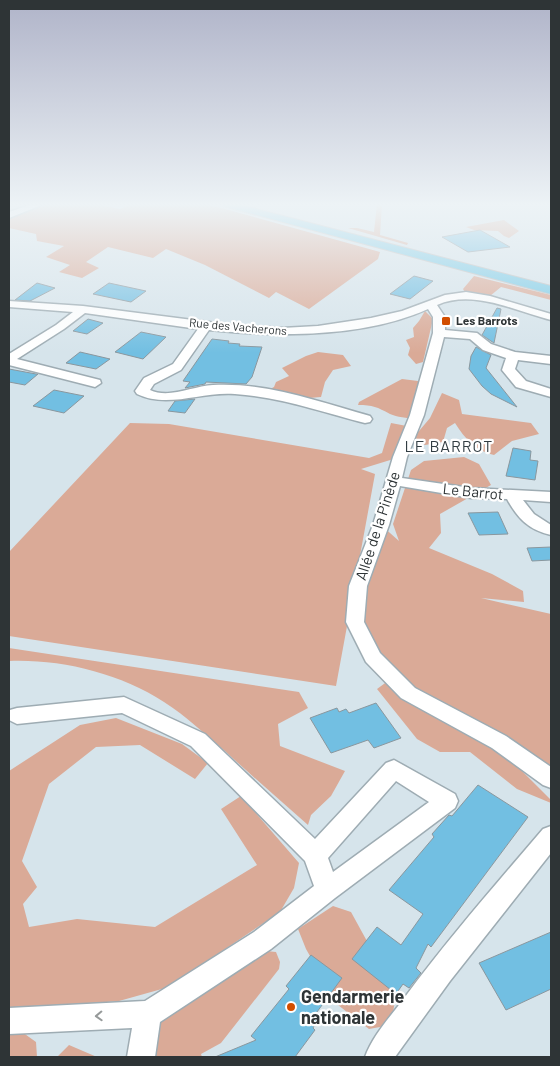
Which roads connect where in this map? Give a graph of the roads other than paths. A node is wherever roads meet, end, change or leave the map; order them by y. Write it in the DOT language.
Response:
graph roads {
  1 [pos="415,254"];
  2 [pos="551,288"];
  3 [pos="9,304"];
  4 [pos="428,305"];
  5 [pos="82,309"];
  6 [pos="551,317"];
  7 [pos="207,325"];
  8 [pos="439,333"];
  9 [pos="513,356"];
  10 [pos="9,360"];
  11 [pos="551,360"];
  12 [pos="95,383"];
  13 [pos="551,393"];
  14 [pos="365,419"];
  15 [pos="394,481"];
  16 [pos="513,496"];
  17 [pos="551,497"];
  18 [pos="551,530"];
  19 [pos="17,716"];
  20 [pos="551,779"];
  21 [pos="551,836"];
  22 [pos="315,855"];
  23 [pos="327,890"];
  24 [pos="148,1014"];
  25 [pos="9,1021"];
  26 [pos="141,1057"];
  27 [pos="379,1057"];
  1 -- 2 [label="main road"];
  3 -- 5 [label="street, Rue des Vacherons"];
  4 -- 6 [label="street, Rue des Vacherons"];
  4 -- 7 [label="street, Rue des Vacherons"];
  4 -- 8 [label="street, Allée de la Pinède"];
  5 -- 7 [label="street, Rue des Vacherons"];
  5 -- 10 [label="street"];
  7 -- 14 [label="street"];
  8 -- 9 [label="street"];
  8 -- 15 [label="street, Allée de la Pinède"];
  9 -- 11 [label="street"];
  9 -- 13 [label="street"];
  10 -- 12 [label="street"];
  15 -- 16 [label="street, Le Barrot"];
  15 -- 20 [label="street, Allée de la Pinède"];
  16 -- 17 [label="street, Le Barrot"];
  16 -- 18 [label="street"];
  19 -- 22 [label="street"];
  21 -- 27 [label="street"];
  22 -- 23 [label="street"];
  22 -- 23 [label="street"];
  23 -- 24 [label="street"];
  24 -- 25 [label="street, one-way"];
  24 -- 26 [label="street"];
}
